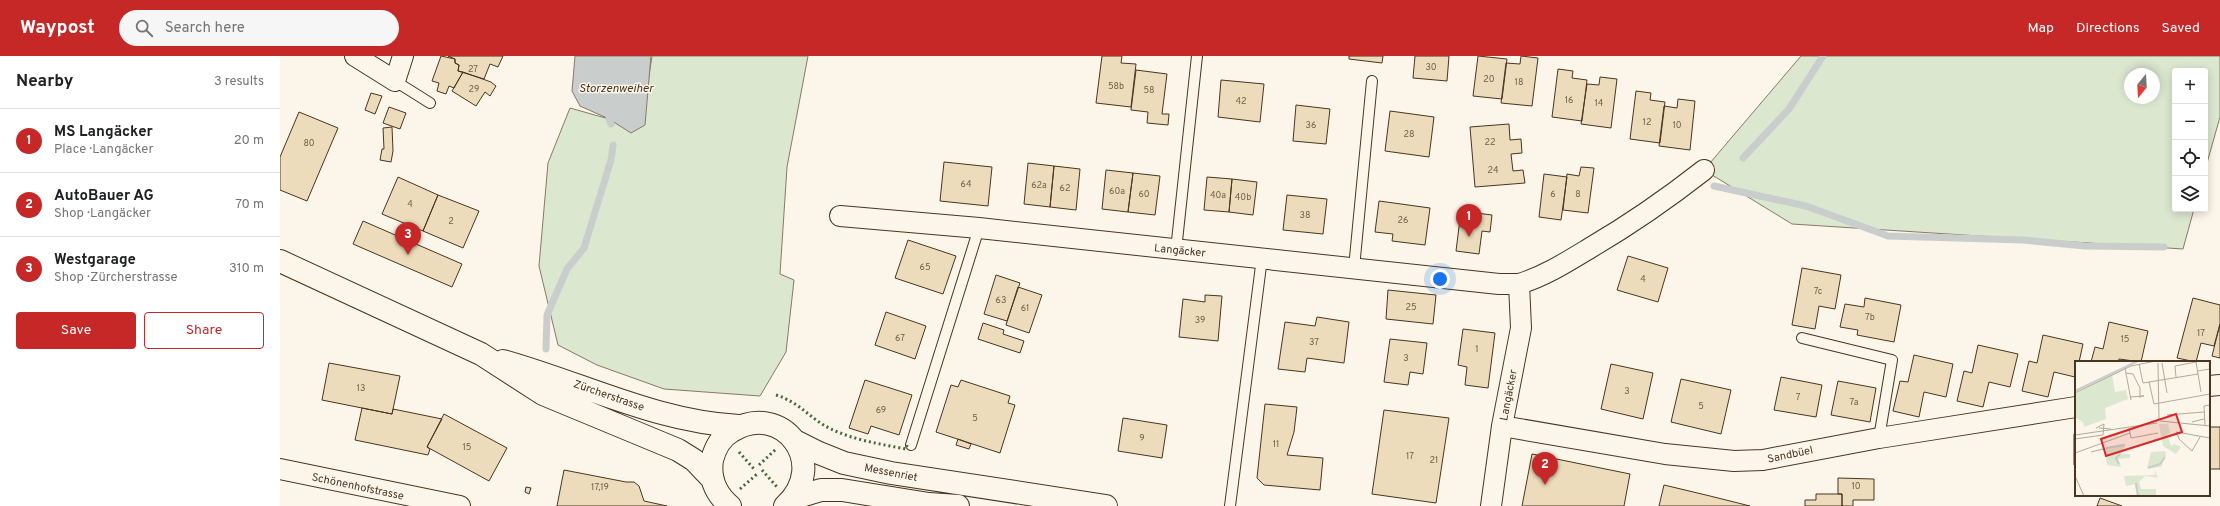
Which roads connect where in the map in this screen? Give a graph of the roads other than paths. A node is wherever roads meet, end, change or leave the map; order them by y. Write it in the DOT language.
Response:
graph roads {
  1 [pos="355,56"];
  2 [pos="403,56"];
  3 [pos="1197,56"];
  4 [pos="395,81"];
  5 [pos="1372,81"];
  6 [pos="430,103"];
  7 [pos="1704,170"];
  8 [pos="840,216"];
  9 [pos="980,228"];
  10 [pos="1176,250"];
  11 [pos="1262,258"];
  12 [pos="280,261"];
  13 [pos="1354,268"];
  14 [pos="1519,284"];
  15 [pos="1802,338"];
  16 [pos="481,354"];
  17 [pos="2220,385"];
  18 [pos="2210,386"];
  19 [pos="2075,407"];
  20 [pos="739,426"];
  21 [pos="1502,426"];
  22 [pos="1879,438"];
  23 [pos="795,441"];
  24 [pos="910,445"];
  25 [pos="280,469"];
  26 [pos="713,480"];
  27 [pos="992,498"];
  28 [pos="790,502"];
  29 [pos="460,506"];
  30 [pos="730,506"];
  31 [pos="958,506"];
  32 [pos="1106,506"];
  33 [pos="1230,506"];
  34 [pos="1491,506"];
  1 -- 4 [label="street"];
  2 -- 4 [label="street"];
  3 -- 10 [label="lane"];
  4 -- 6 [label="lane"];
  5 -- 13 [label="lane"];
  7 -- 14 [label="street, Langäcker"];
  8 -- 9 [label="street, Langäcker"];
  9 -- 10 [label="street, Langäcker"];
  9 -- 24 [label="lane"];
  10 -- 11 [label="street, Langäcker"];
  11 -- 13 [label="street, Langäcker"];
  11 -- 33 [label="lane"];
  12 -- 16 [label="main road, Zürcherstrasse"];
  13 -- 14 [label="street, Langäcker"];
  14 -- 21 [label="street, Langäcker"];
  15 -- 22 [label="lane"];
  16 -- 20 [label="main road, Zürcherstrasse"];
  16 -- 26 [label="main road, Zürcherstrasse"];
  17 -- 18 [label="street"];
  19 -- 22 [label="street, Sandbüel"];
  20 -- 23 [label="main road, Messenriet"];
  20 -- 26 [label="main road"];
  21 -- 22 [label="street, Sandbüel"];
  21 -- 34 [label="street, Langäcker"];
  23 -- 27 [label="main road, Messenriet"];
  23 -- 28 [label="main road, Messenriet"];
  25 -- 29 [label="street, Schönenhofstrasse"];
  26 -- 30 [label="main road"];
  27 -- 32 [label="main road, Messenriet"];
  28 -- 31 [label="main road, Messenriet"];
}
